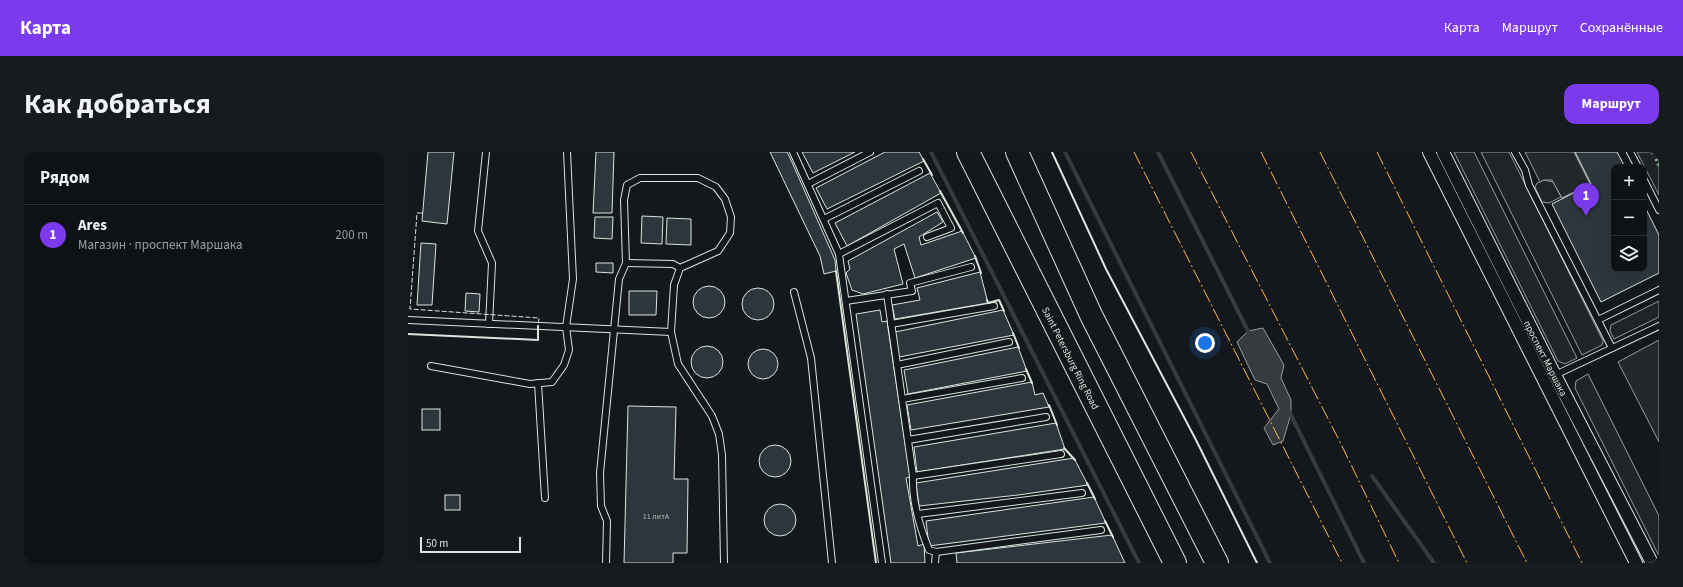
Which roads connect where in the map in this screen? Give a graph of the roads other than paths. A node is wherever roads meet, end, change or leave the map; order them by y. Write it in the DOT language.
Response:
graph roads {
  1 [pos="486,152"];
  2 [pos="566,152"];
  3 [pos="793,152"];
  4 [pos="870,152"];
  5 [pos="968,152"];
  6 [pos="1016,152"];
  7 [pos="1429,152"];
  8 [pos="1442,152"];
  9 [pos="1516,152"];
  10 [pos="1630,152"];
  11 [pos="1636,164"];
  12 [pos="919,171"];
  13 [pos="808,184"];
  14 [pos="1647,186"];
  15 [pos="1659,210"];
  16 [pos="824,220"];
  17 [pos="927,237"];
  18 [pos="839,254"];
  19 [pos="626,263"];
  20 [pos="971,267"];
  21 [pos="680,268"];
  22 [pos="1659,290"];
  23 [pos="794,292"];
  24 [pos="887,294"];
  25 [pos="846,301"];
  26 [pos="994,306"];
  27 [pos="408,320"];
  28 [pos="1598,320"];
  29 [pos="489,324"];
  30 [pos="891,324"];
  31 [pos="1659,326"];
  32 [pos="566,327"];
  33 [pos="614,329"];
  34 [pos="670,332"];
  35 [pos="1009,342"];
  36 [pos="1612,348"];
  37 [pos="897,365"];
  38 [pos="431,366"];
  39 [pos="1555,376"];
  40 [pos="1022,378"];
  41 [pos="538,383"];
  42 [pos="902,400"];
  43 [pos="1046,417"];
  44 [pos="908,440"];
  45 [pos="1061,454"];
  46 [pos="913,476"];
  47 [pos="1082,493"];
  48 [pos="545,498"];
  49 [pos="918,514"];
  50 [pos="1102,530"];
  51 [pos="936,552"];
  52 [pos="606,563"];
  53 [pos="724,563"];
  54 [pos="832,563"];
  55 [pos="882,563"];
  56 [pos="935,563"];
  57 [pos="1175,563"];
  58 [pos="1217,563"];
  59 [pos="1636,563"];
  60 [pos="1652,563"];
  1 -- 29 [label="lane"];
  2 -- 32 [label="lane"];
  3 -- 13 [label="lane"];
  4 -- 13 [label="lane"];
  5 -- 57 [label="highway, Saint Petersburg Ring Road"];
  6 -- 58 [label="highway"];
  7 -- 59 [label="street, проспект Маршака"];
  8 -- 39 [label="street, проспект Маршака"];
  9 -- 28 [label="lane"];
  10 -- 11 [label="lane"];
  12 -- 16 [label="lane"];
  13 -- 16 [label="lane"];
  14 -- 15 [label="lane"];
  16 -- 18 [label="lane"];
  17 -- 18 [label="lane"];
  18 -- 25 [label="lane"];
  19 -- 21 [label="lane"];
  19 -- 21 [label="lane"];
  19 -- 33 [label="lane"];
  20 -- 24 [label="lane"];
  21 -- 34 [label="lane"];
  22 -- 28 [label="lane"];
  23 -- 54 [label="lane"];
  24 -- 25 [label="lane"];
  24 -- 30 [label="lane"];
  25 -- 55 [label="lane"];
  26 -- 30 [label="lane"];
  27 -- 29 [label="lane"];
  28 -- 36 [label="lane"];
  29 -- 32 [label="lane"];
  30 -- 37 [label="lane"];
  31 -- 36 [label="lane"];
  32 -- 33 [label="lane"];
  32 -- 41 [label="lane"];
  33 -- 34 [label="lane"];
  33 -- 52 [label="lane"];
  34 -- 53 [label="lane"];
  35 -- 37 [label="lane"];
  36 -- 39 [label="lane"];
  37 -- 42 [label="lane"];
  38 -- 41 [label="lane"];
  39 -- 60 [label="street, проспект Маршака"];
  40 -- 42 [label="lane"];
  41 -- 48 [label="lane"];
  42 -- 44 [label="lane"];
  43 -- 44 [label="lane"];
  44 -- 46 [label="lane"];
  45 -- 46 [label="lane"];
  46 -- 49 [label="lane"];
  47 -- 49 [label="lane"];
  49 -- 51 [label="lane"];
  50 -- 51 [label="lane"];
  51 -- 56 [label="lane"];
}
